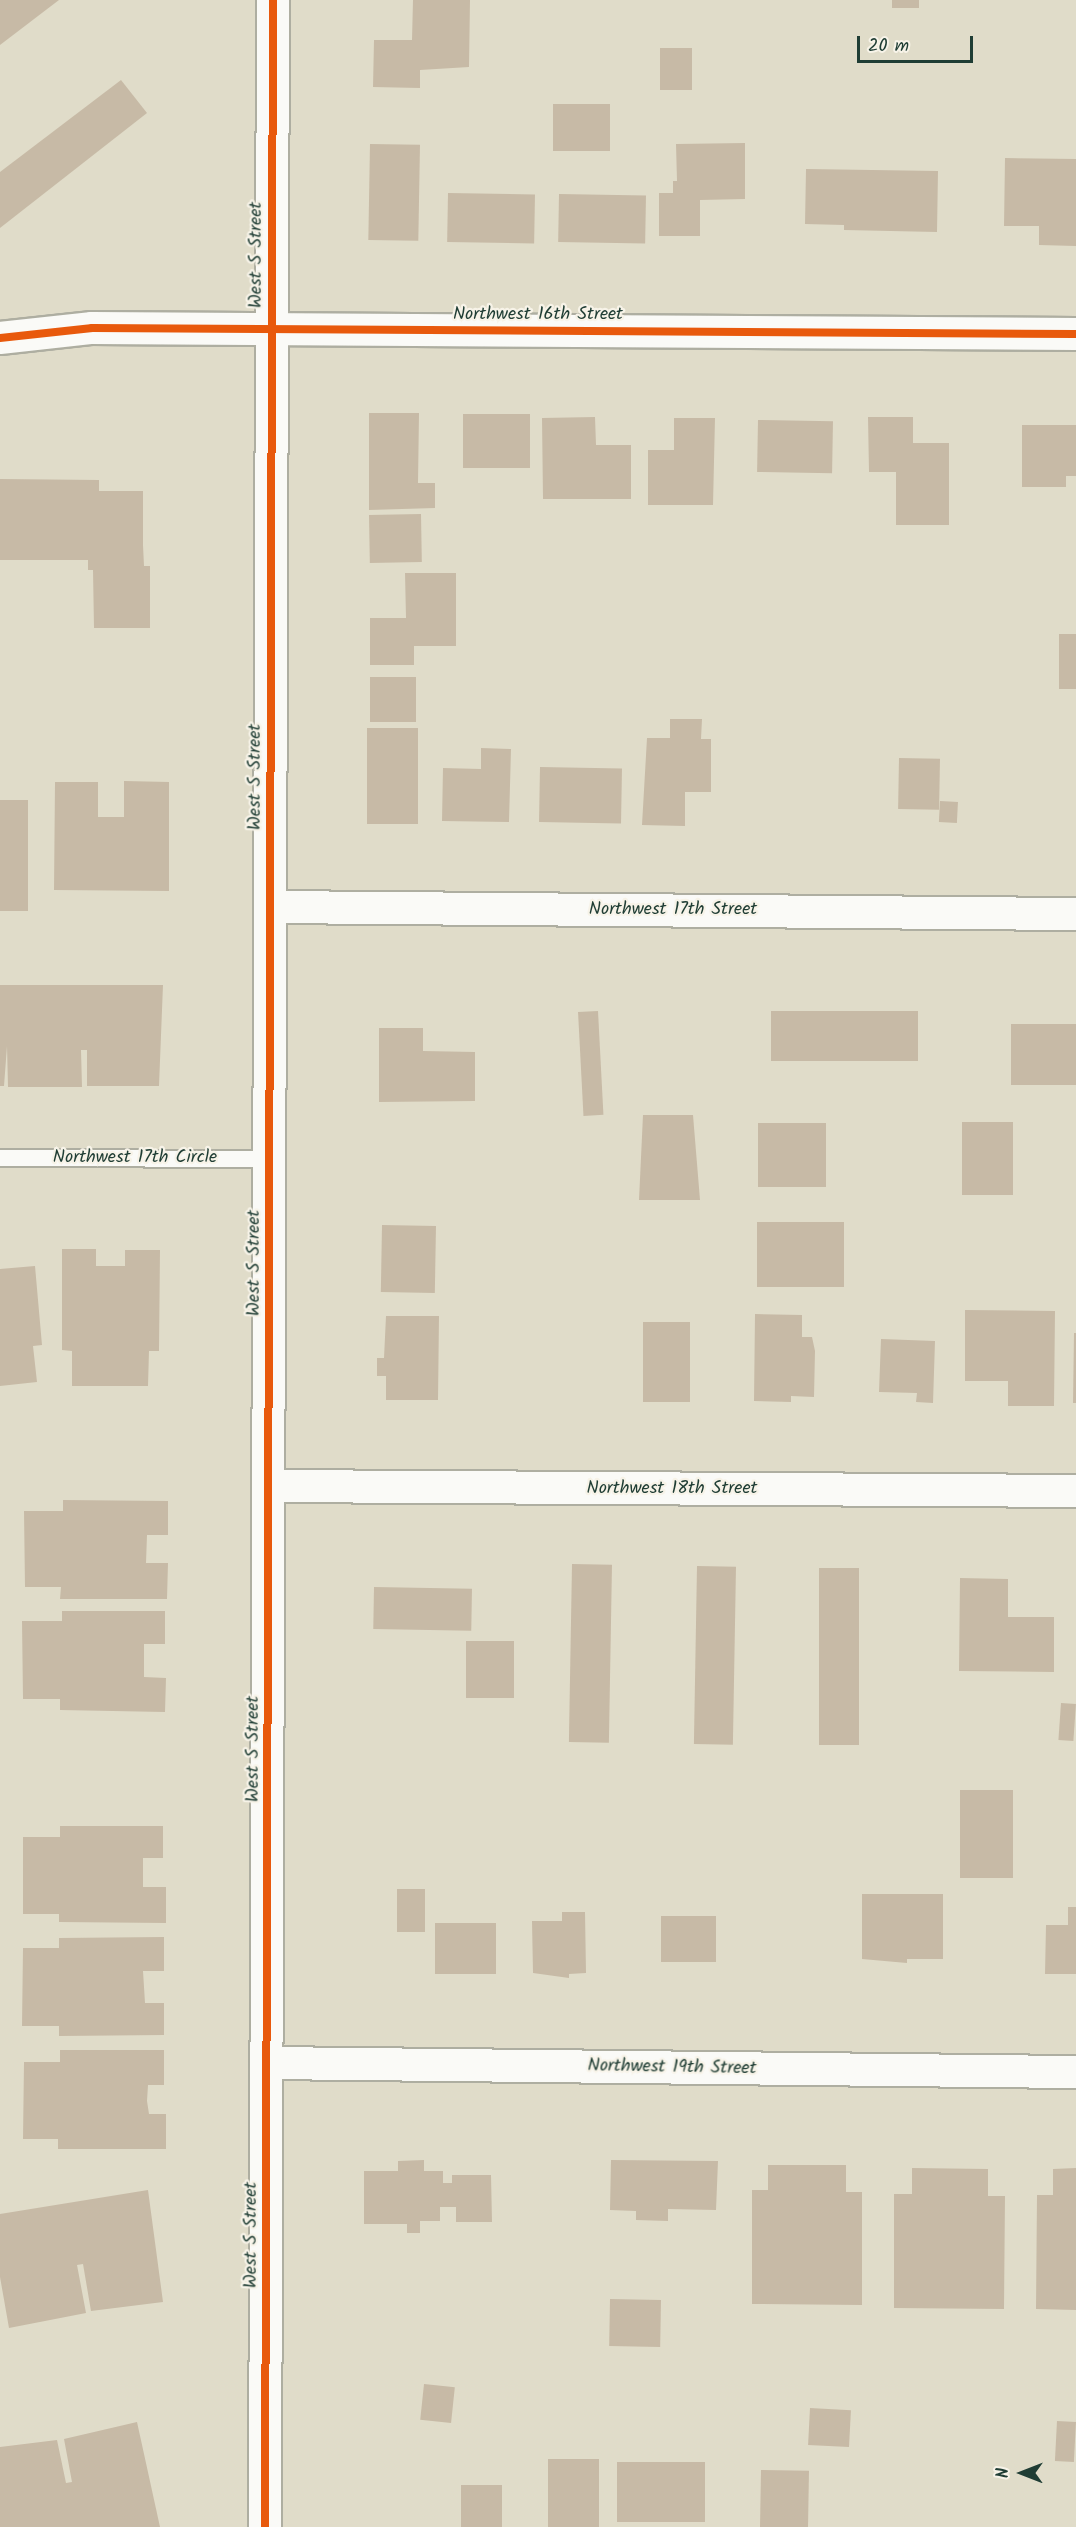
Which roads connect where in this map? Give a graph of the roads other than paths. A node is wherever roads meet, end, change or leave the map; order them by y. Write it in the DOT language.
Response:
graph roads {
  1 [pos="273,0"];
  2 [pos="271,329"];
  3 [pos="1076,334"];
  4 [pos="0,338"];
  5 [pos="271,907"];
  6 [pos="1076,914"];
  7 [pos="0,1158"];
  8 [pos="270,1159"];
  9 [pos="269,1486"];
  10 [pos="1076,1491"];
  11 [pos="267,2063"];
  12 [pos="1076,2072"];
  13 [pos="265,2527"];
  1 -- 2 [label="street, West S Street"];
  2 -- 3 [label="street, Northwest 16th Street"];
  2 -- 4 [label="street, Northwest 16th Street"];
  2 -- 5 [label="street, West S Street"];
  5 -- 6 [label="street, Northwest 17th Street"];
  5 -- 8 [label="street, West S Street"];
  7 -- 8 [label="lane, Northwest 17th Circle"];
  8 -- 9 [label="street, West S Street"];
  9 -- 10 [label="street, Northwest 18th Street"];
  9 -- 11 [label="street, West S Street"];
  11 -- 12 [label="street, Northwest 19th Street"];
  11 -- 13 [label="street, West S Street"];
}
